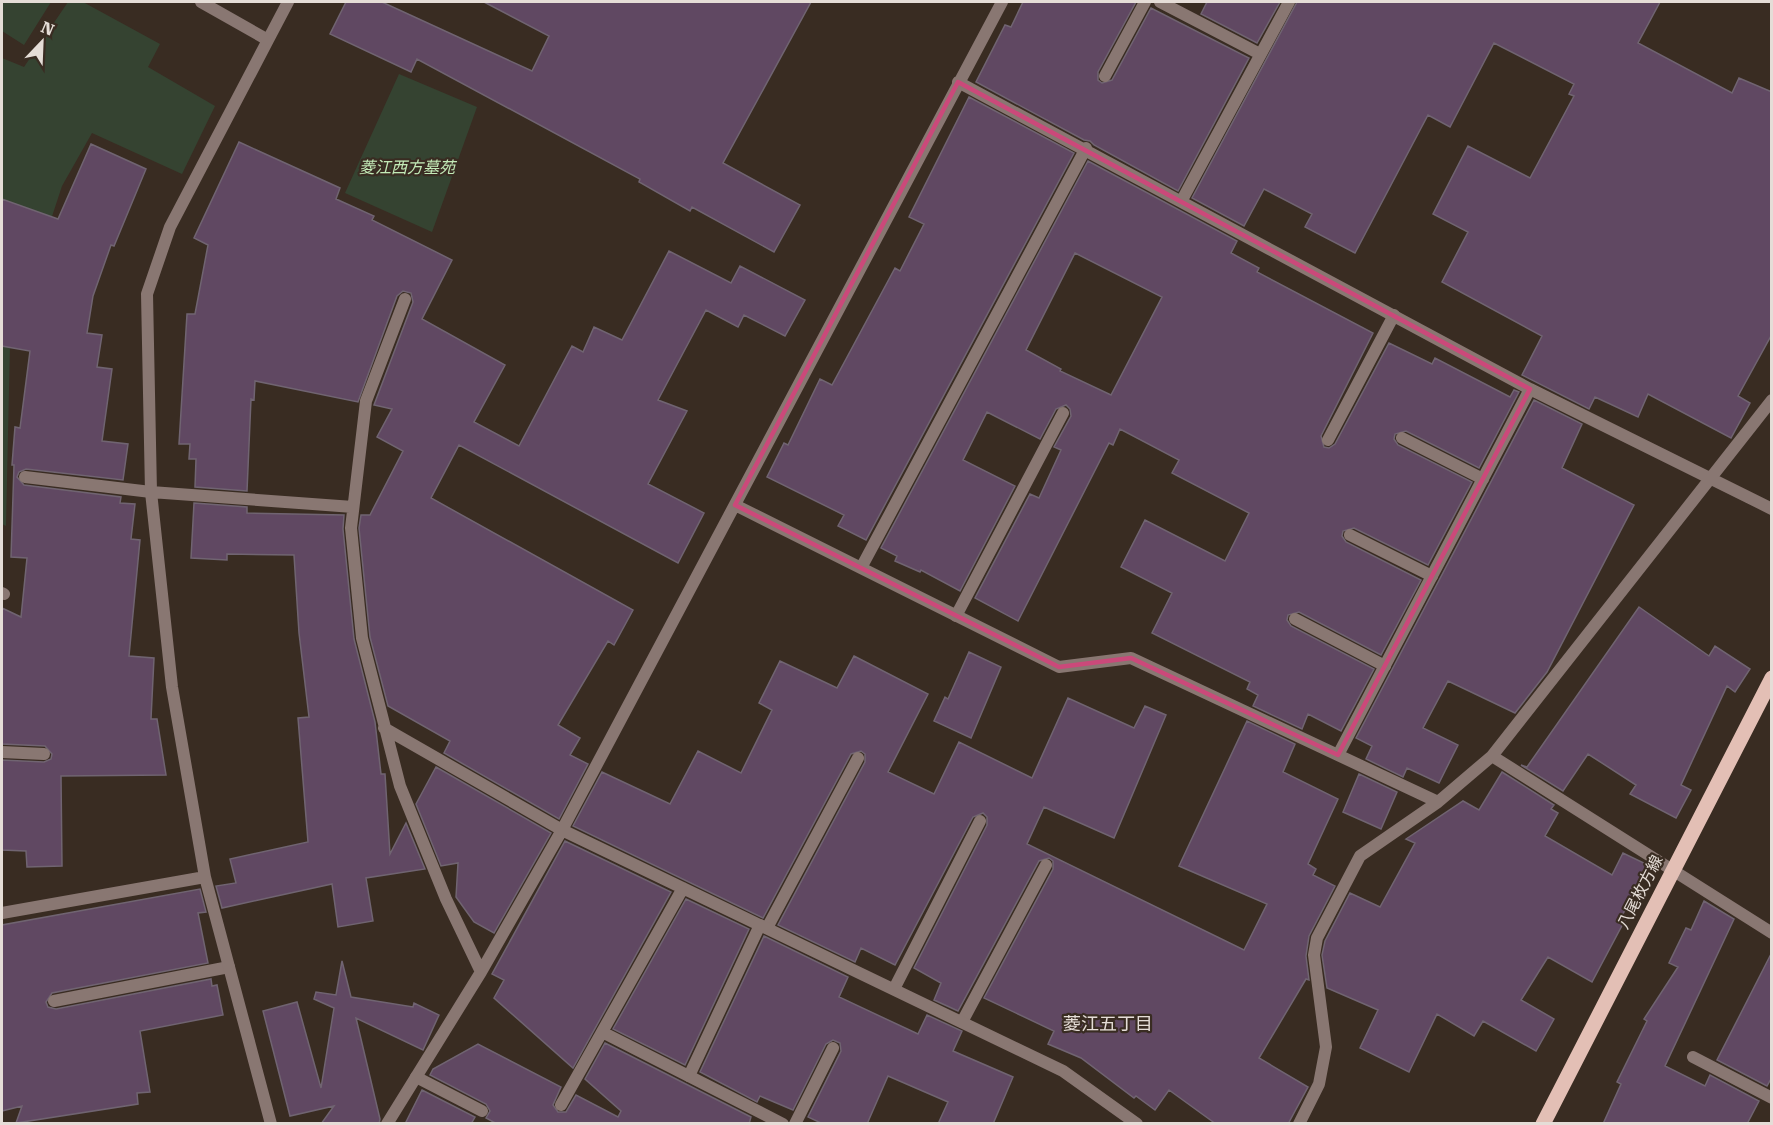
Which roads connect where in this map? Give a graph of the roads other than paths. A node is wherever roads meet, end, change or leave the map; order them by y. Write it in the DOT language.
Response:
graph roads {
  1 [pos="201,2"];
  2 [pos="288,2"];
  3 [pos="1002,2"];
  4 [pos="1145,2"];
  5 [pos="1160,2"];
  6 [pos="1289,2"];
  7 [pos="268,40"];
  8 [pos="1260,54"];
  9 [pos="1105,76"];
  10 [pos="958,82"];
  11 [pos="1086,148"];
  12 [pos="1182,200"];
  13 [pos="405,299"];
  14 [pos="1394,315"];
  15 [pos="1530,389"];
  16 [pos="1772,400"];
  17 [pos="1063,413"];
  18 [pos="1402,438"];
  19 [pos="1328,441"];
  20 [pos="25,477"];
  21 [pos="1483,479"];
  22 [pos="1709,480"];
  23 [pos="151,492"];
  24 [pos="735,505"];
  25 [pos="353,507"];
  26 [pos="1772,509"];
  27 [pos="1350,535"];
  28 [pos="861,568"];
  29 [pos="1432,576"];
  30 [pos="956,616"];
  31 [pos="1294,619"];
  32 [pos="1384,666"];
  33 [pos="1772,678"];
  34 [pos="384,729"];
  35 [pos="2,752"];
  36 [pos="44,754"];
  37 [pos="1338,754"];
  38 [pos="1492,756"];
  39 [pos="858,758"];
  40 [pos="1438,802"];
  41 [pos="980,820"];
  42 [pos="562,830"];
  43 [pos="1046,865"];
  44 [pos="1672,868"];
  45 [pos="205,877"];
  46 [pos="682,888"];
  47 [pos="2,913"];
  48 [pos="764,927"];
  49 [pos="1772,933"];
  50 [pos="229,967"];
  51 [pos="482,972"];
  52 [pos="894,989"];
  53 [pos="54,1001"];
  54 [pos="962,1022"];
  55 [pos="602,1032"];
  56 [pos="833,1048"];
  57 [pos="1694,1057"];
  58 [pos="689,1076"];
  59 [pos="416,1077"];
  60 [pos="1772,1098"];
  61 [pos="561,1105"];
  62 [pos="482,1111"];
  63 [pos="271,1124"];
  64 [pos="387,1124"];
  65 [pos="783,1124"];
  66 [pos="795,1124"];
  67 [pos="1137,1124"];
  68 [pos="1299,1124"];
  69 [pos="1543,1124"];
  1 -- 7 [label="street"];
  2 -- 7 [label="street"];
  3 -- 10 [label="street"];
  4 -- 9 [label="street"];
  5 -- 8 [label="street"];
  6 -- 8 [label="street"];
  7 -- 23 [label="street"];
  8 -- 12 [label="street"];
  10 -- 11 [label="street"];
  10 -- 24 [label="street"];
  11 -- 12 [label="street"];
  11 -- 28 [label="street"];
  12 -- 14 [label="street"];
  13 -- 25 [label="street"];
  14 -- 15 [label="street"];
  14 -- 19 [label="street"];
  15 -- 21 [label="street"];
  15 -- 22 [label="street"];
  16 -- 22 [label="street"];
  17 -- 30 [label="street"];
  18 -- 21 [label="street"];
  20 -- 23 [label="street"];
  21 -- 29 [label="street"];
  22 -- 26 [label="street"];
  22 -- 38 [label="street"];
  23 -- 25 [label="street"];
  23 -- 45 [label="street"];
  24 -- 28 [label="street"];
  24 -- 42 [label="street"];
  25 -- 34 [label="street"];
  27 -- 29 [label="street"];
  28 -- 30 [label="street"];
  29 -- 32 [label="street"];
  30 -- 37 [label="street"];
  31 -- 32 [label="street"];
  32 -- 37 [label="street"];
  33 -- 44 [label="main road, 八尾枚方線"];
  34 -- 42 [label="street"];
  34 -- 51 [label="street"];
  35 -- 36 [label="street"];
  37 -- 40 [label="street"];
  38 -- 40 [label="street"];
  38 -- 44 [label="street"];
  39 -- 48 [label="street"];
  40 -- 68 [label="street"];
  41 -- 52 [label="street"];
  42 -- 46 [label="street"];
  42 -- 51 [label="street"];
  43 -- 54 [label="street"];
  44 -- 49 [label="street"];
  44 -- 69 [label="main road, 八尾枚方線"];
  45 -- 47 [label="street"];
  45 -- 50 [label="street"];
  46 -- 48 [label="street"];
  46 -- 55 [label="street"];
  48 -- 52 [label="street"];
  48 -- 58 [label="street"];
  50 -- 53 [label="street"];
  50 -- 63 [label="street"];
  51 -- 59 [label="street"];
  52 -- 54 [label="street"];
  54 -- 67 [label="street"];
  55 -- 58 [label="street"];
  55 -- 61 [label="street"];
  56 -- 66 [label="street"];
  57 -- 60 [label="street"];
  58 -- 65 [label="street"];
  59 -- 62 [label="street"];
  59 -- 64 [label="street"];
}
